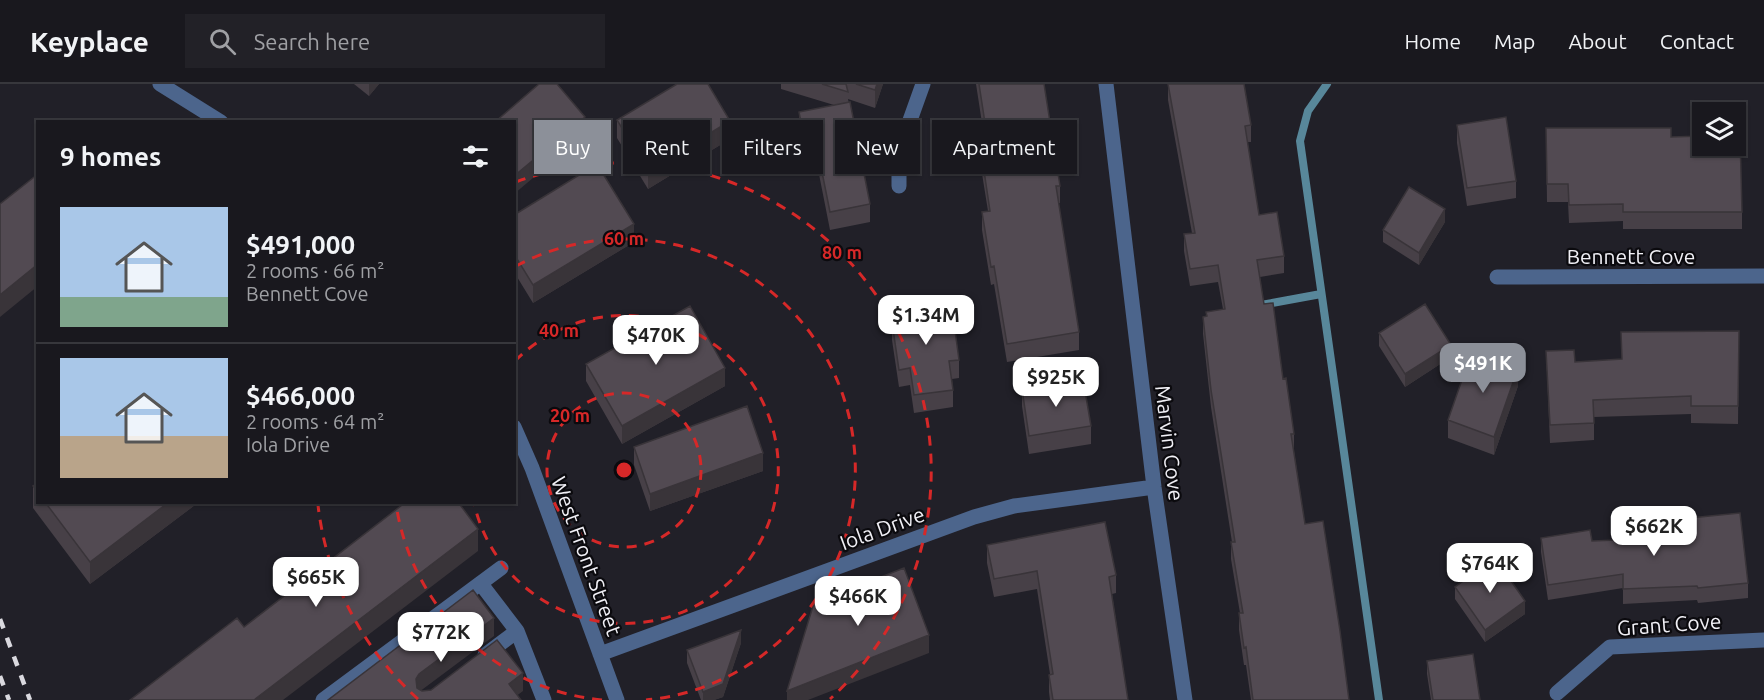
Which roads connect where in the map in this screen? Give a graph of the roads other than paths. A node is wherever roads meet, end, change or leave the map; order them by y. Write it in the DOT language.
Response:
graph roads {
  1 [pos="160,84"];
  2 [pos="923,84"];
  3 [pos="1106,84"];
  4 [pos="218,120"];
  5 [pos="899,186"];
  6 [pos="1764,276"];
  7 [pos="1497,278"];
  8 [pos="516,432"];
  9 [pos="1154,487"];
  10 [pos="501,568"];
  11 [pos="481,584"];
  12 [pos="517,631"];
  13 [pos="1764,640"];
  14 [pos="600,654"];
  15 [pos="471,666"];
  16 [pos="1557,693"];
  17 [pos="542,695"];
  18 [pos="323,700"];
  19 [pos="527,700"];
  20 [pos="617,700"];
  21 [pos="1185,700"];
  1 -- 4 [label="street"];
  2 -- 5 [label="street"];
  3 -- 9 [label="street, Marvin Cove"];
  6 -- 7 [label="street, Bennett Cove"];
  8 -- 14 [label="street, West Front Street"];
  9 -- 14 [label="street, Iola Drive"];
  9 -- 21 [label="street, Marvin Cove"];
  10 -- 11 [label="street"];
  11 -- 12 [label="street"];
  11 -- 18 [label="street"];
  12 -- 15 [label="street"];
  12 -- 17 [label="street"];
  13 -- 16 [label="street, Grant Cove"];
  14 -- 20 [label="street, West Front Street"];
  17 -- 19 [label="street"];
}
